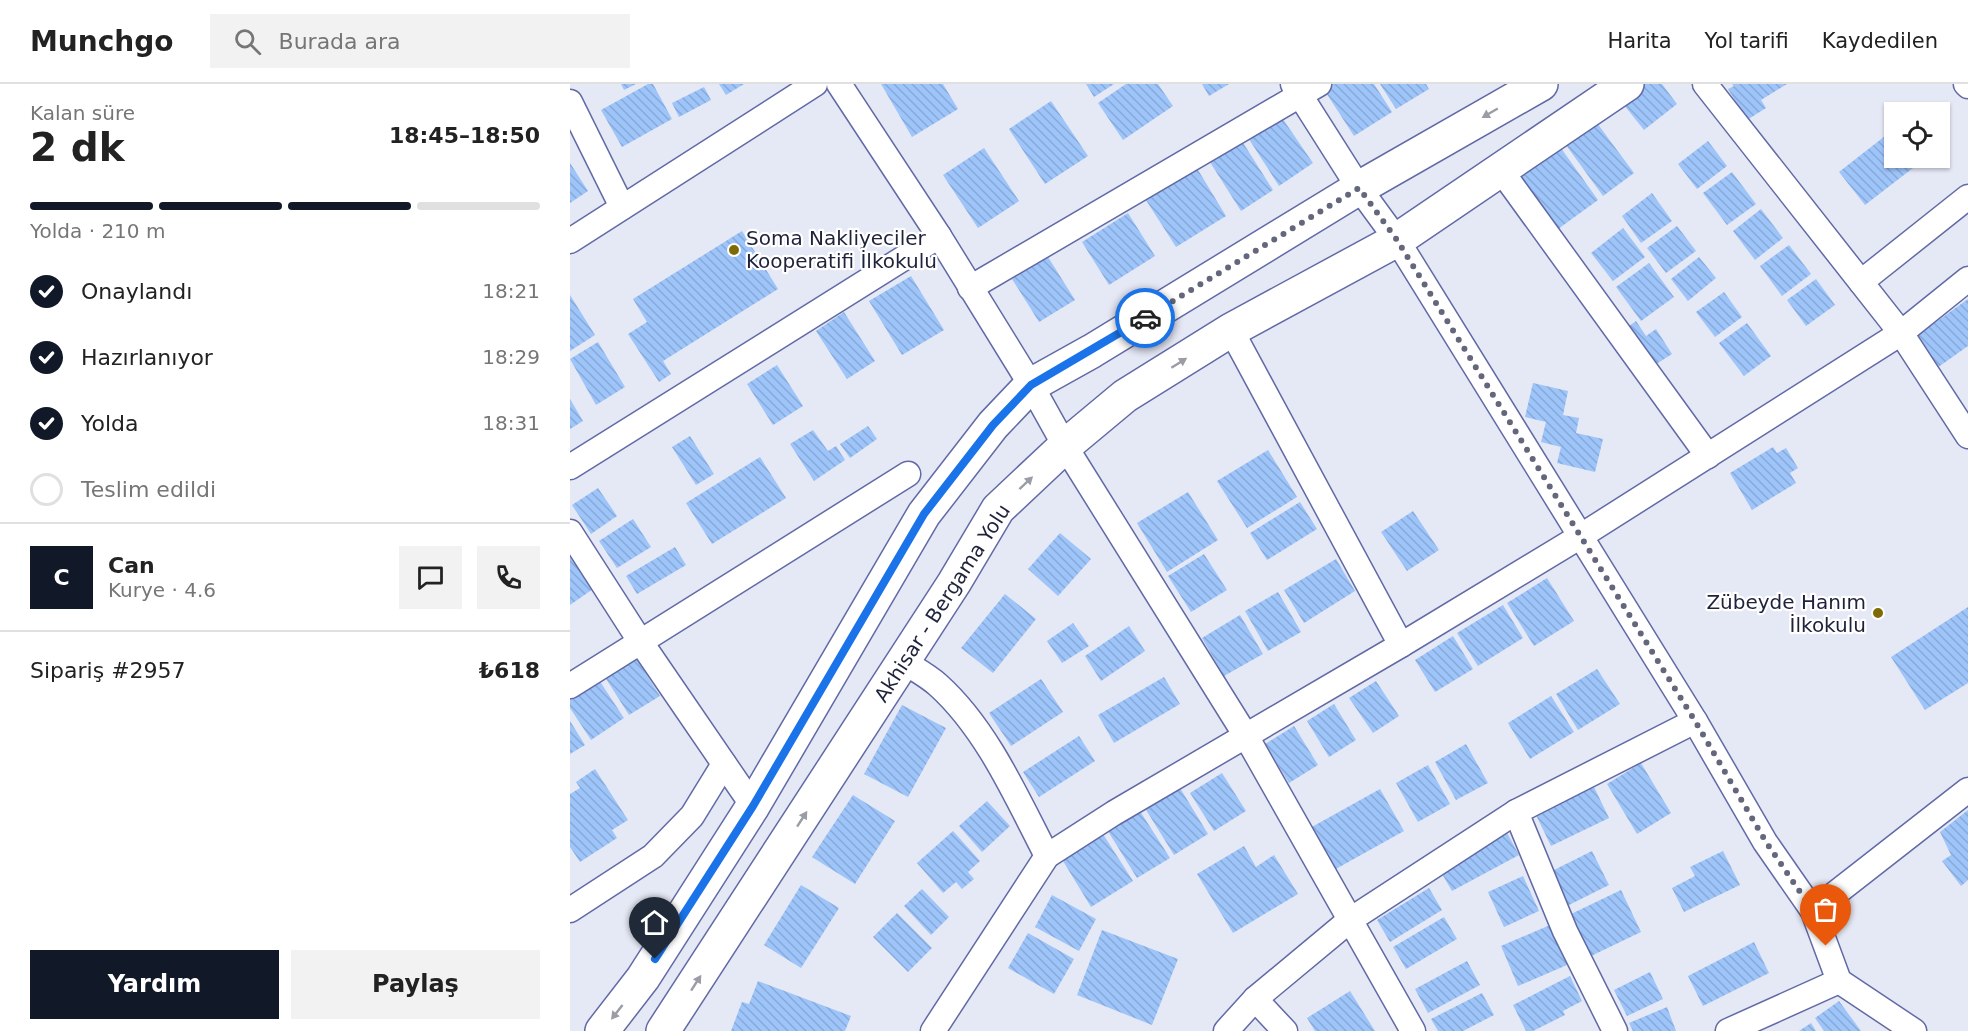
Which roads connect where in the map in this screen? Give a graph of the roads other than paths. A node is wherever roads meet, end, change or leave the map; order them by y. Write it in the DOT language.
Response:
graph roads {
  1 [pos="815,84"];
  2 [pos="839,84"];
  3 [pos="1541,84"];
  4 [pos="1627,84"];
  5 [pos="1706,84"];
  6 [pos="1305,88"];
  7 [pos="570,102"];
  8 [pos="1500,169"];
  9 [pos="1359,188"];
  10 [pos="1968,197"];
  11 [pos="622,207"];
  12 [pos="939,236"];
  13 [pos="1397,240"];
  14 [pos="570,241"];
  15 [pos="1968,279"];
  16 [pos="1861,282"];
  17 [pos="970,288"];
  18 [pos="1231,330"];
  19 [pos="1901,333"];
  20 [pos="1031,385"];
  21 [pos="1968,436"];
  22 [pos="1065,446"];
  23 [pos="1708,456"];
  24 [pos="570,468"];
  25 [pos="908,474"];
  26 [pos="570,532"];
  27 [pos="1581,536"];
  28 [pos="640,641"];
  29 [pos="1401,645"];
  30 [pos="904,662"];
  31 [pos="570,686"];
  32 [pos="1695,721"];
  33 [pos="1246,736"];
  34 [pos="724,764"];
  35 [pos="1968,790"];
  36 [pos="753,806"];
  37 [pos="1516,812"];
  38 [pos="1047,856"];
  39 [pos="570,910"];
  40 [pos="1813,911"];
  41 [pos="1350,920"];
  42 [pos="1839,981"];
  43 [pos="1255,999"];
  44 [pos="602,1031"];
  45 [pos="663,1031"];
  46 [pos="933,1031"];
  47 [pos="1226,1031"];
  48 [pos="1285,1031"];
  49 [pos="1413,1031"];
  50 [pos="1615,1031"];
  51 [pos="1728,1031"];
  52 [pos="1914,1031"];
  1 -- 11 [label="street"];
  2 -- 12 [label="street"];
  3 -- 9 [label="main road, one-way"];
  4 -- 8 [label="main road, Akhisar - Bergama Yolu"];
  5 -- 16 [label="street"];
  6 -- 9 [label="street"];
  6 -- 17 [label="street"];
  7 -- 11 [label="street"];
  8 -- 13 [label="main road, Akhisar - Bergama Yolu"];
  8 -- 23 [label="street"];
  9 -- 13 [label="street"];
  9 -- 20 [label="main road"];
  10 -- 16 [label="street"];
  11 -- 14 [label="street"];
  12 -- 17 [label="street"];
  12 -- 24 [label="street"];
  13 -- 18 [label="main road, Akhisar - Bergama Yolu"];
  13 -- 27 [label="street"];
  15 -- 19 [label="street"];
  16 -- 19 [label="street"];
  17 -- 20 [label="street"];
  22 -- 18 [label="main road, Akhisar - Bergama Yolu, one-way"];
  18 -- 29 [label="street"];
  19 -- 21 [label="street"];
  19 -- 23 [label="street"];
  20 -- 22 [label="street"];
  20 -- 36 [label="main road"];
  30 -- 22 [label="main road, Akhisar - Bergama Yolu, one-way"];
  22 -- 33 [label="street"];
  23 -- 27 [label="street"];
  25 -- 28 [label="street"];
  26 -- 28 [label="street"];
  27 -- 29 [label="street"];
  27 -- 32 [label="street"];
  28 -- 31 [label="street"];
  28 -- 34 [label="street"];
  29 -- 33 [label="street"];
  30 -- 38 [label="street"];
  45 -- 30 [label="main road, Akhisar - Bergama Yolu, one-way"];
  32 -- 37 [label="street"];
  32 -- 40 [label="street"];
  33 -- 38 [label="street"];
  33 -- 41 [label="street"];
  34 -- 36 [label="street"];
  34 -- 39 [label="street"];
  35 -- 40 [label="street"];
  36 -- 44 [label="main road, one-way"];
  37 -- 41 [label="street"];
  37 -- 50 [label="street"];
  38 -- 46 [label="street"];
  40 -- 42 [label="street"];
  41 -- 43 [label="street"];
  41 -- 49 [label="street"];
  42 -- 51 [label="street"];
  42 -- 52 [label="street"];
  43 -- 47 [label="street"];
  43 -- 48 [label="street"];
}
